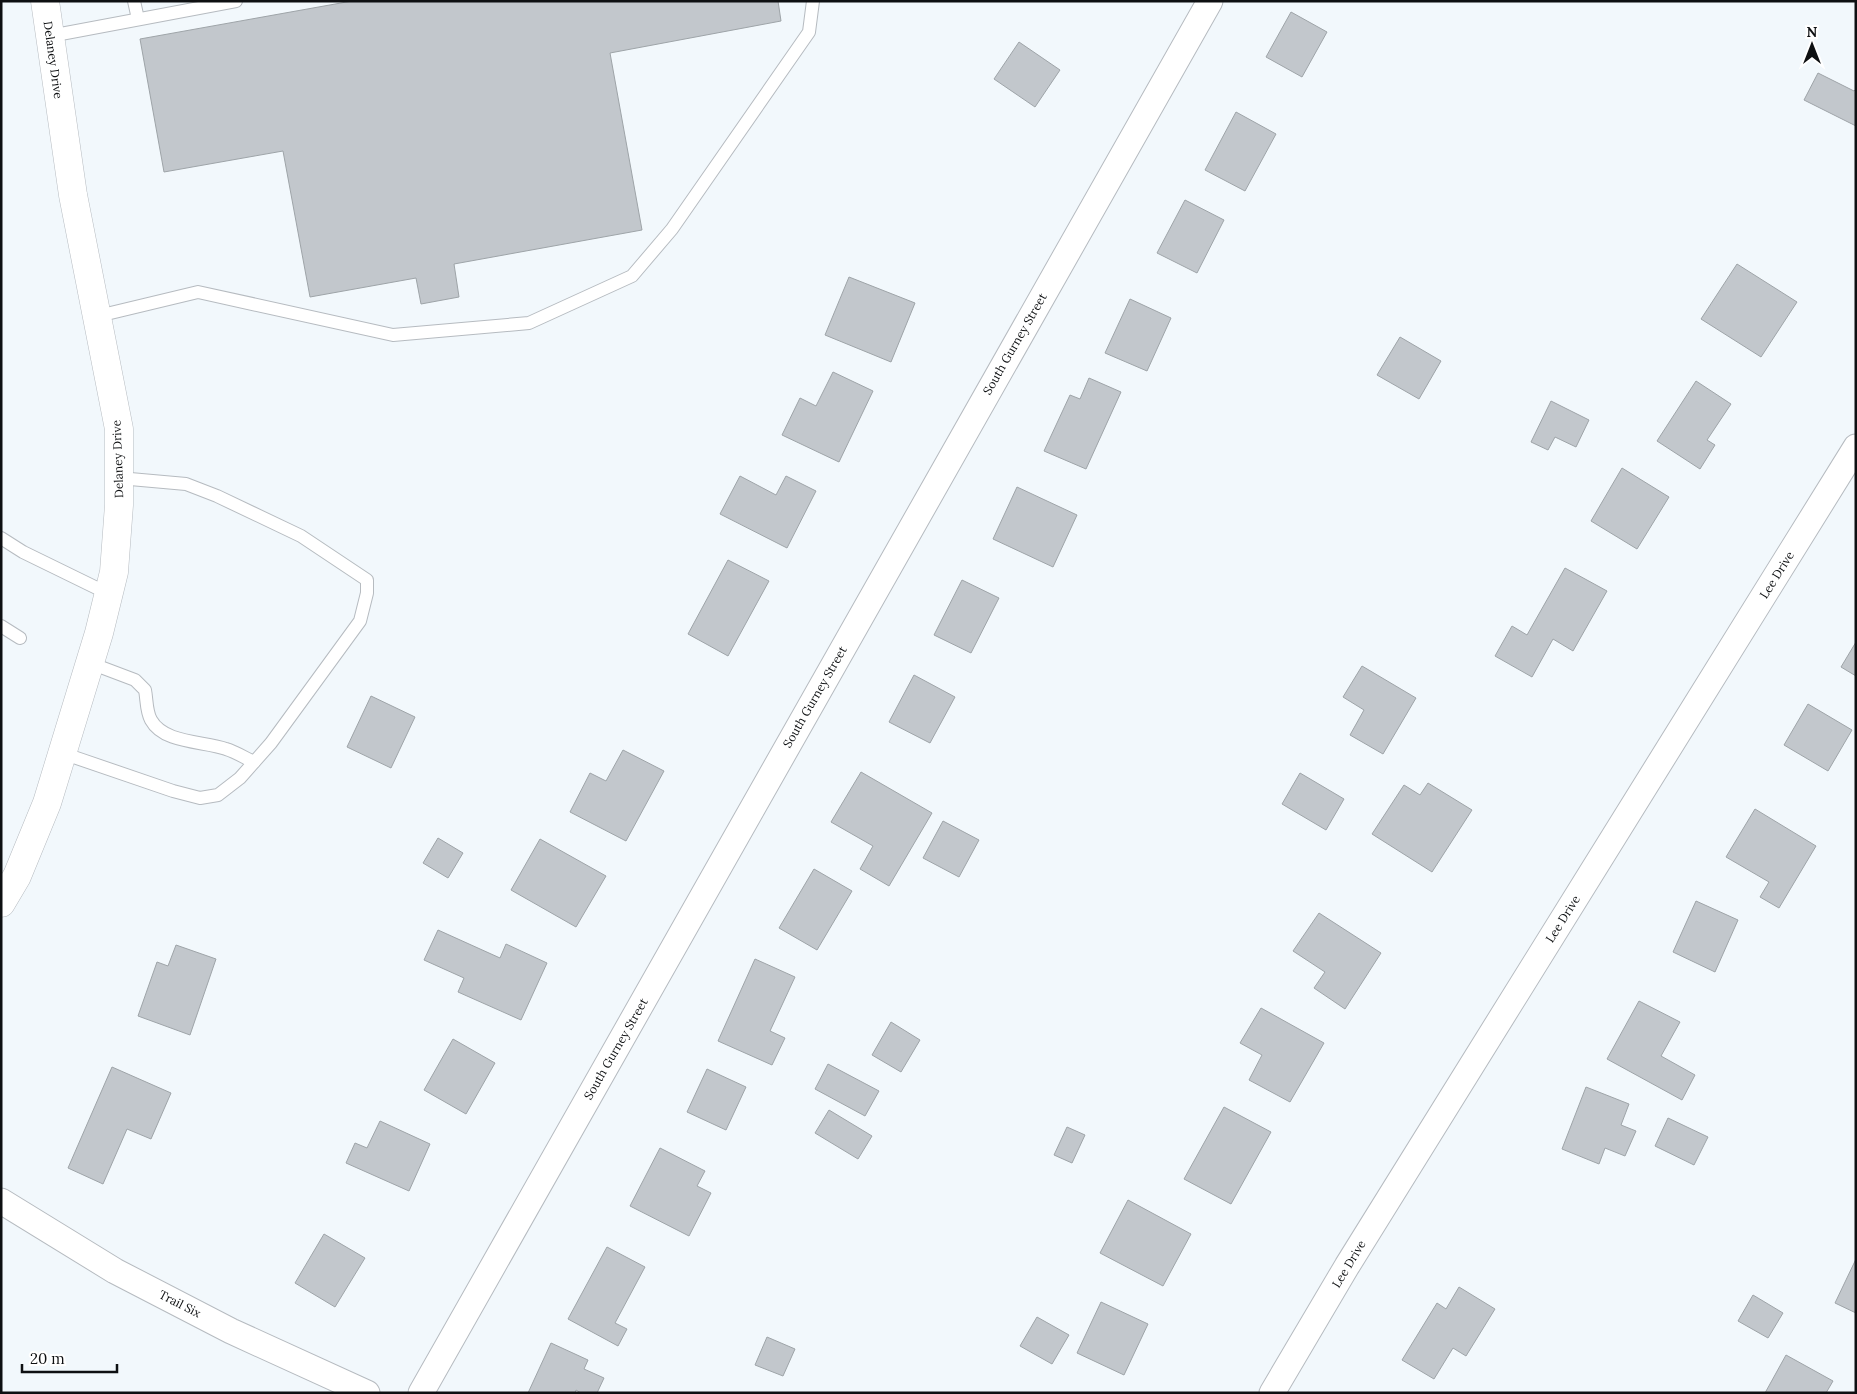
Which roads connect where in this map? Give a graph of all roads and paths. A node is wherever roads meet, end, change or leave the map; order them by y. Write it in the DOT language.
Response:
graph roads {
  1 [pos="45,1"];
  2 [pos="134,1"];
  3 [pos="236,1"];
  4 [pos="813,1"];
  5 [pos="1210,1"];
  6 [pos="138,19"];
  7 [pos="50,36"];
  8 [pos="98,316"];
  9 [pos="1856,447"];
  10 [pos="119,478"];
  11 [pos="1,538"];
  12 [pos="108,594"];
  13 [pos="1,626"];
  14 [pos="20,638"];
  15 [pos="90,663"];
  16 [pos="62,753"];
  17 [pos="254,762"];
  18 [pos="1,903"];
  19 [pos="1,1200"];
  20 [pos="367,1393"];
  21 [pos="421,1393"];
  22 [pos="1272,1393"];
  1 -- 7 [label="street, Delaney Drive"];
  2 -- 6 [label="lane"];
  3 -- 6 [label="lane"];
  4 -- 8 [label="lane"];
  5 -- 21 [label="street, South Gurney Street"];
  6 -- 7 [label="lane"];
  7 -- 8 [label="street, Delaney Drive"];
  8 -- 10 [label="street, Delaney Drive"];
  9 -- 22 [label="street, Lee Drive"];
  10 -- 12 [label="street, Delaney Drive"];
  10 -- 17 [label="lane"];
  11 -- 12 [label="lane"];
  12 -- 15 [label="street, Delaney Drive"];
  13 -- 14 [label="lane"];
  15 -- 16 [label="street, Delaney Drive"];
  15 -- 17 [label="lane"];
  16 -- 17 [label="lane"];
  16 -- 18 [label="street, Delaney Drive"];
  19 -- 20 [label="street, Trail Six"];
}
